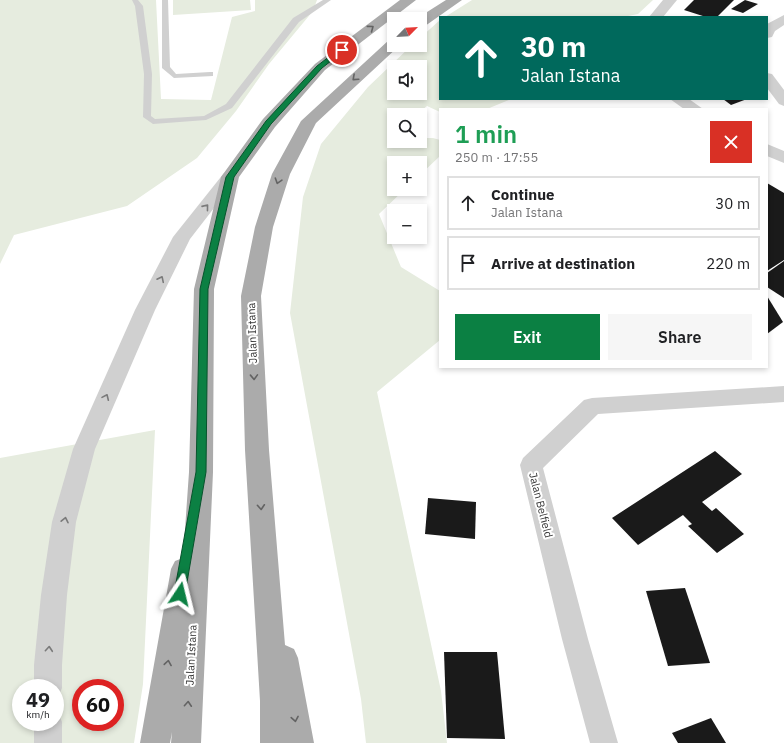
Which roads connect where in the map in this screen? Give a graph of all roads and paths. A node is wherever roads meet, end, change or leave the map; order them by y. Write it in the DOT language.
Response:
graph roads {
  1 [pos="135,0"];
  2 [pos="165,0"];
  3 [pos="328,0"];
  4 [pos="409,0"];
  5 [pos="455,0"];
  6 [pos="670,0"];
  7 [pos="657,16"];
  8 [pos="427,18"];
  9 [pos="784,19"];
  10 [pos="768,32"];
  11 [pos="387,49"];
  12 [pos="210,74"];
  13 [pos="768,78"];
  14 [pos="680,100"];
  15 [pos="784,101"];
  16 [pos="694,108"];
  17 [pos="768,150"];
  18 [pos="784,158"];
  19 [pos="230,177"];
  20 [pos="784,394"];
  21 [pos="201,472"];
  22 [pos="264,542"];
  23 [pos="48,679"];
  24 [pos="48,731"];
  25 [pos="48,743"];
  26 [pos="155,743"];
  27 [pos="186,743"];
  28 [pos="275,743"];
  29 [pos="299,743"];
  30 [pos="604,743"];
  1 -- 3 [label="lane"];
  2 -- 12 [label="lane"];
  19 -- 4 [label="main road, Jalan Istana, one-way"];
  5 -- 8 [label="main road"];
  6 -- 7 [label="street"];
  9 -- 10 [label="street"];
  11 -- 22 [label="main road, Jalan Istana, one-way"];
  13 -- 15 [label="street"];
  14 -- 16 [label="street"];
  17 -- 18 [label="street"];
  19 -- 21 [label="main road, Jalan Istana"];
  23 -- 19 [label="street, one-way"];
  20 -- 30 [label="street, Jalan Belfield"];
  26 -- 21 [label="main road, one-way"];
  27 -- 21 [label="main road, Jalan Istana, one-way"];
  22 -- 28 [label="main road, Jalan Istana"];
  22 -- 29 [label="main road, one-way"];
  24 -- 25 [label="street"];
}
